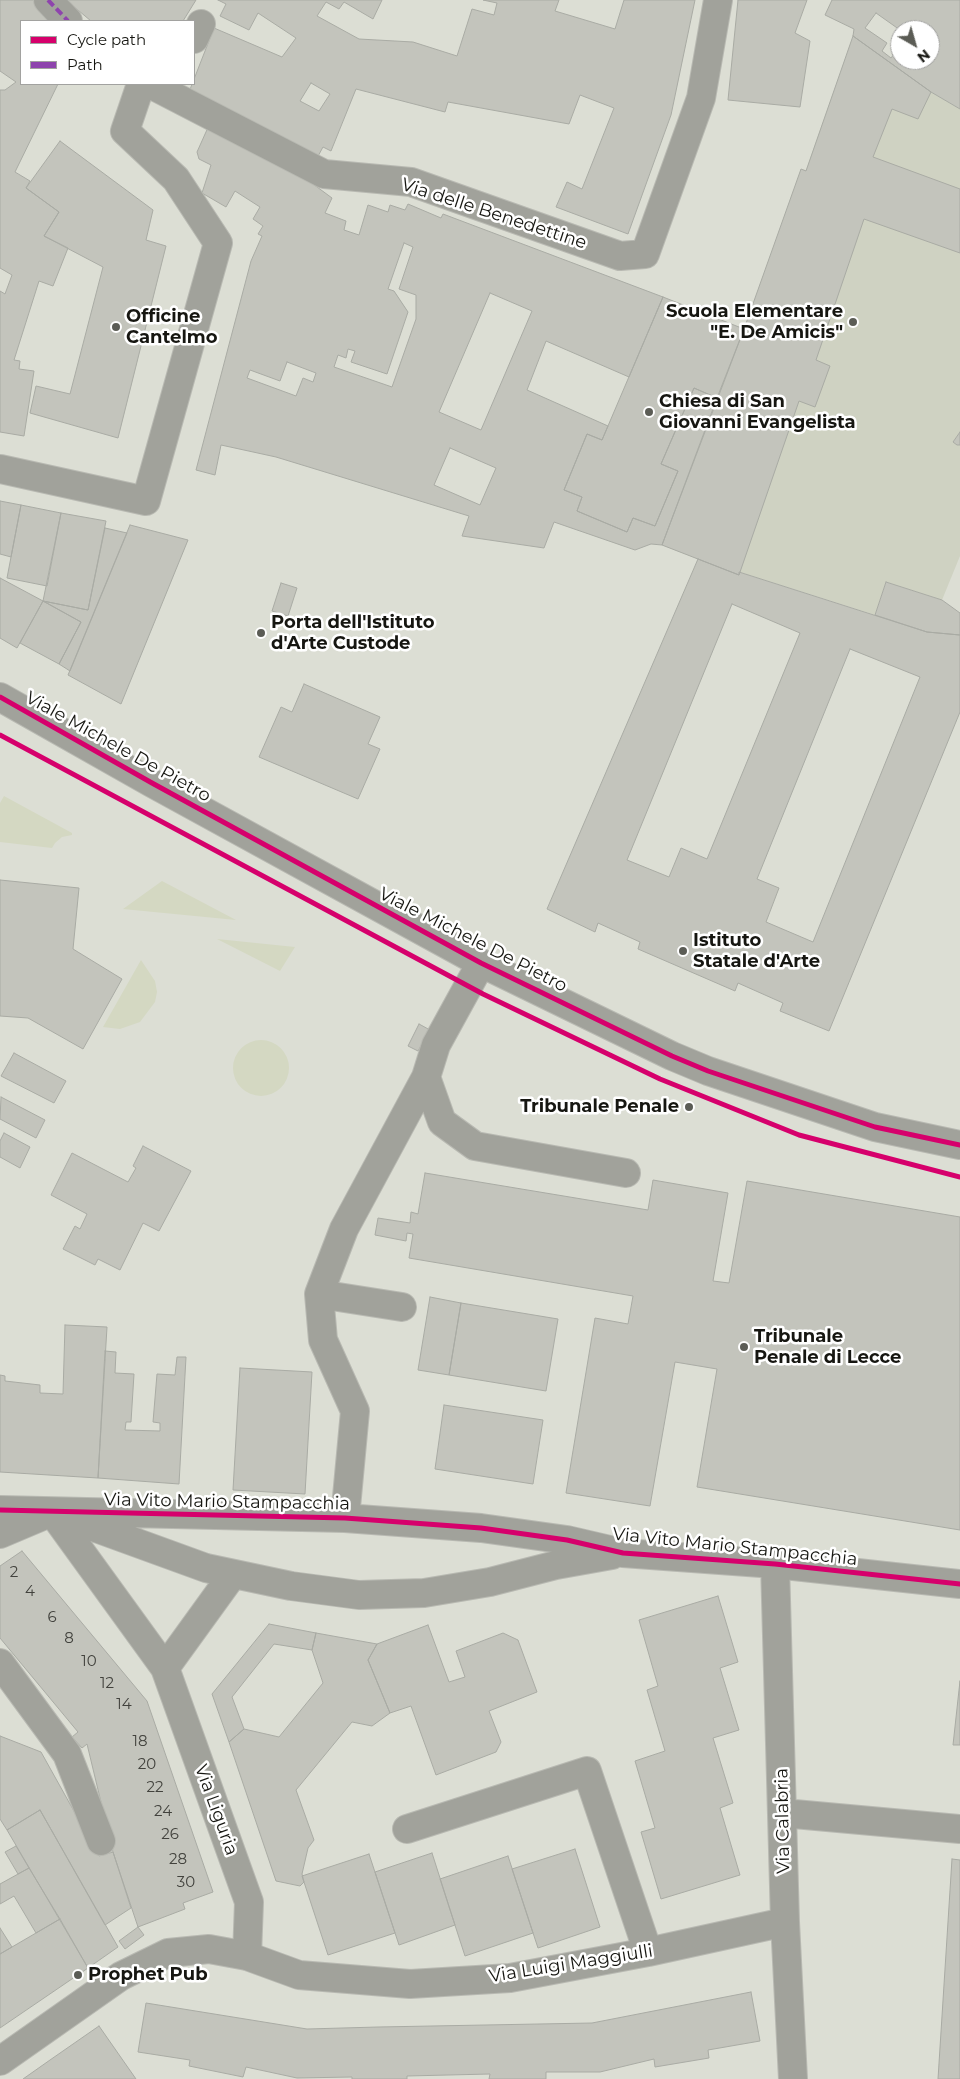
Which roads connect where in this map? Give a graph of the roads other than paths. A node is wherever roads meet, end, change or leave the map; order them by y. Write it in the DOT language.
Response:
graph roads {
  1 [pos="48,0"];
  2 [pos="718,0"];
  3 [pos="67,20"];
  4 [pos="141,85"];
  5 [pos="163,87"];
  6 [pos="0,469"];
  7 [pos="0,696"];
  8 [pos="481,963"];
  9 [pos="426,1077"];
  10 [pos="960,1145"];
  11 [pos="626,1173"];
  12 [pos="318,1294"];
  13 [pos="402,1307"];
  14 [pos="0,1510"];
  15 [pos="52,1512"];
  16 [pos="345,1518"];
  17 [pos="0,1534"];
  18 [pos="623,1553"];
  19 [pos="775,1564"];
  20 [pos="233,1574"];
  21 [pos="960,1584"];
  22 [pos="0,1662"];
  23 [pos="165,1668"];
  24 [pos="783,1813"];
  25 [pos="407,1829"];
  26 [pos="960,1829"];
  27 [pos="101,1841"];
  28 [pos="785,1922"];
  29 [pos="648,1952"];
  30 [pos="247,1956"];
  31 [pos="0,2061"];
  32 [pos="793,2079"];
  1 -- 3 [label="street"];
  2 -- 5 [label="street, Via delle Benedettine"];
  4 -- 6 [label="street"];
  7 -- 8 [label="street, Viale Michele De Pietro"];
  8 -- 9 [label="street"];
  8 -- 10 [label="street, Viale Michele De Pietro"];
  9 -- 11 [label="street"];
  9 -- 12 [label="street"];
  12 -- 13 [label="street"];
  12 -- 16 [label="street"];
  14 -- 15 [label="street, Via Vito Mario Stampacchia"];
  15 -- 16 [label="street, Via Vito Mario Stampacchia"];
  15 -- 17 [label="street, Via Vito Mario Stampacchia"];
  15 -- 20 [label="street, Via Vito Mario Stampacchia"];
  15 -- 23 [label="street, Via Liguria"];
  16 -- 18 [label="street, Via Vito Mario Stampacchia"];
  18 -- 19 [label="street, Via Vito Mario Stampacchia"];
  18 -- 20 [label="street, Via Vito Mario Stampacchia"];
  19 -- 21 [label="street, Via Vito Mario Stampacchia"];
  19 -- 24 [label="street, Via Calabria"];
  20 -- 23 [label="street"];
  22 -- 27 [label="street"];
  23 -- 30 [label="street, Via Liguria"];
  24 -- 26 [label="street"];
  24 -- 28 [label="street, Via Calabria"];
  25 -- 29 [label="street"];
  28 -- 29 [label="street, Via Luigi Maggiulli"];
  28 -- 32 [label="street, Via Calabria"];
  29 -- 30 [label="street, Via Luigi Maggiulli"];
  30 -- 31 [label="street, Via Luigi Maggiulli"];
}
